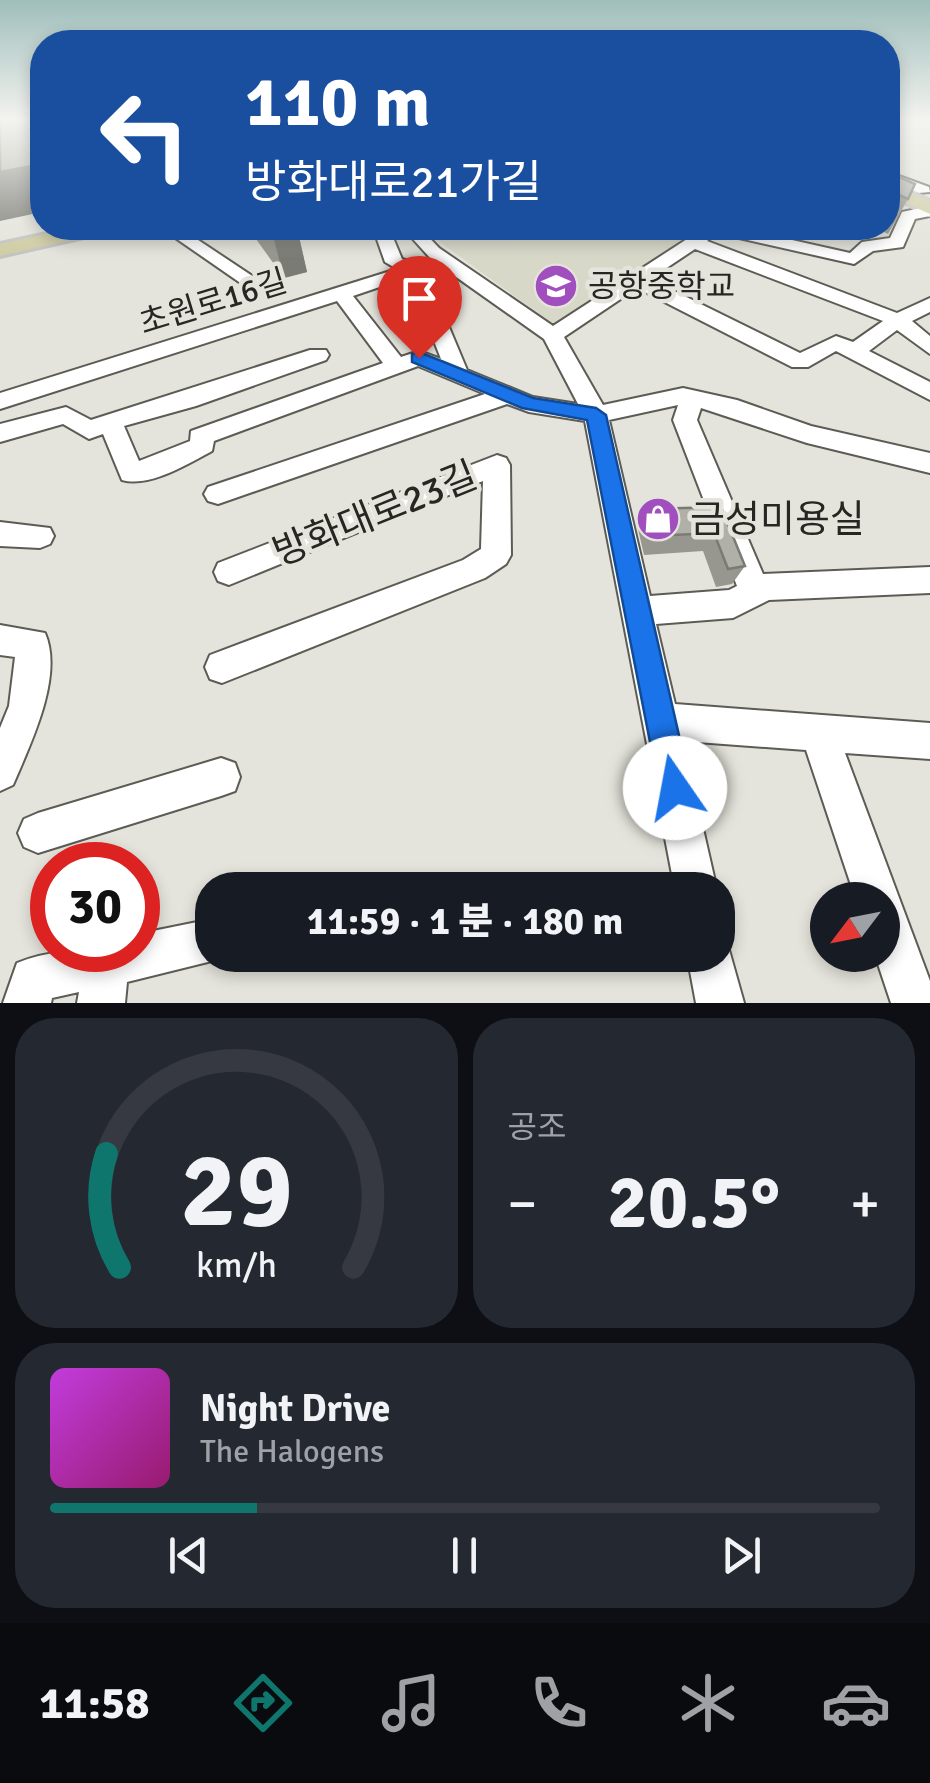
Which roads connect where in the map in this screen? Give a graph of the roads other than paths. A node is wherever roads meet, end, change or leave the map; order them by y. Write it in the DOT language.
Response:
graph roads {
  1 [pos="900,182"];
  2 [pos="900,192"];
  3 [pos="928,200"];
  4 [pos="30,225"];
  5 [pos="0,232"];
  6 [pos="900,234"];
  7 [pos="45,240"];
  8 [pos="187,240"];
  9 [pos="385,240"];
  10 [pos="423,240"];
  11 [pos="697,240"];
  12 [pos="770,240"];
  13 [pos="897,240"];
  14 [pos="694,242"];
  15 [pos="0,250"];
  16 [pos="444,260"];
  17 [pos="415,269"];
  18 [pos="636,280"];
  19 [pos="262,289"];
  20 [pos="341,293"];
  21 [pos="930,304"];
  22 [pos="898,320"];
  23 [pos="553,335"];
  24 [pos="930,347"];
  25 [pos="855,350"];
  26 [pos="318,355"];
  27 [pos="397,366"];
  28 [pos="458,374"];
  29 [pos="930,392"];
  30 [pos="508,395"];
  31 [pos="692,398"];
  32 [pos="0,401"];
  33 [pos="596,415"];
  34 [pos="110,422"];
  35 [pos="0,434"];
  36 [pos="930,462"];
  37 [pos="218,494"];
  38 [pos="0,534"];
  39 [pos="40,536"];
  40 [pos="228,572"];
  41 [pos="930,580"];
  42 [pos="755,592"];
  43 [pos="637,611"];
  44 [pos="0,640"];
  45 [pos="222,667"];
  46 [pos="661,721"];
  47 [pos="819,733"];
  48 [pos="930,741"];
  49 [pos="0,772"];
  50 [pos="221,776"];
  51 [pos="38,834"];
  52 [pos="692,872"];
  53 [pos="872,882"];
  54 [pos="195,948"];
  55 [pos="900,962"];
  56 [pos="714,972"];
  57 [pos="104,983"];
  58 [pos="27,1003"];
  59 [pos="720,1003"];
  60 [pos="915,1003"];
  1 -- 3 [label="main road"];
  2 -- 3 [label="main road"];
  3 -- 6 [label="street"];
  4 -- 5 [label="main road"];
  7 -- 15 [label="main road"];
  8 -- 19 [label="street"];
  9 -- 17 [label="street"];
  10 -- 16 [label="street"];
  11 -- 14 [label="street"];
  12 -- 13 [label="street"];
  14 -- 18 [label="street"];
  14 -- 22 [label="street"];
  16 -- 17 [label="street, 초원로16길"];
  16 -- 23 [label="street"];
  17 -- 20 [label="street, 초원로16길"];
  17 -- 28 [label="street"];
  18 -- 23 [label="street"];
  18 -- 25 [label="street"];
  20 -- 27 [label="street"];
  20 -- 32 [label="street, 초원로16길"];
  21 -- 22 [label="street"];
  22 -- 24 [label="street"];
  22 -- 25 [label="street"];
  23 -- 33 [label="street"];
  25 -- 29 [label="street"];
  26 -- 34 [label="street"];
  27 -- 28 [label="street"];
  27 -- 34 [label="street"];
  28 -- 30 [label="street"];
  30 -- 33 [label="street"];
  30 -- 37 [label="street"];
  31 -- 33 [label="street"];
  31 -- 36 [label="street"];
  31 -- 42 [label="street"];
  33 -- 43 [label="street"];
  34 -- 35 [label="street"];
  38 -- 39 [label="street"];
  40 -- 45 [label="street, 방화대로23길"];
  41 -- 42 [label="street"];
  42 -- 43 [label="street"];
  43 -- 46 [label="street"];
  44 -- 49 [label="street"];
  46 -- 47 [label="street"];
  46 -- 52 [label="street"];
  47 -- 48 [label="street"];
  47 -- 53 [label="street"];
  50 -- 51 [label="street"];
  54 -- 57 [label="street"];
  55 -- 60 [label="street"];
  56 -- 59 [label="street"];
  57 -- 58 [label="street"];
}
